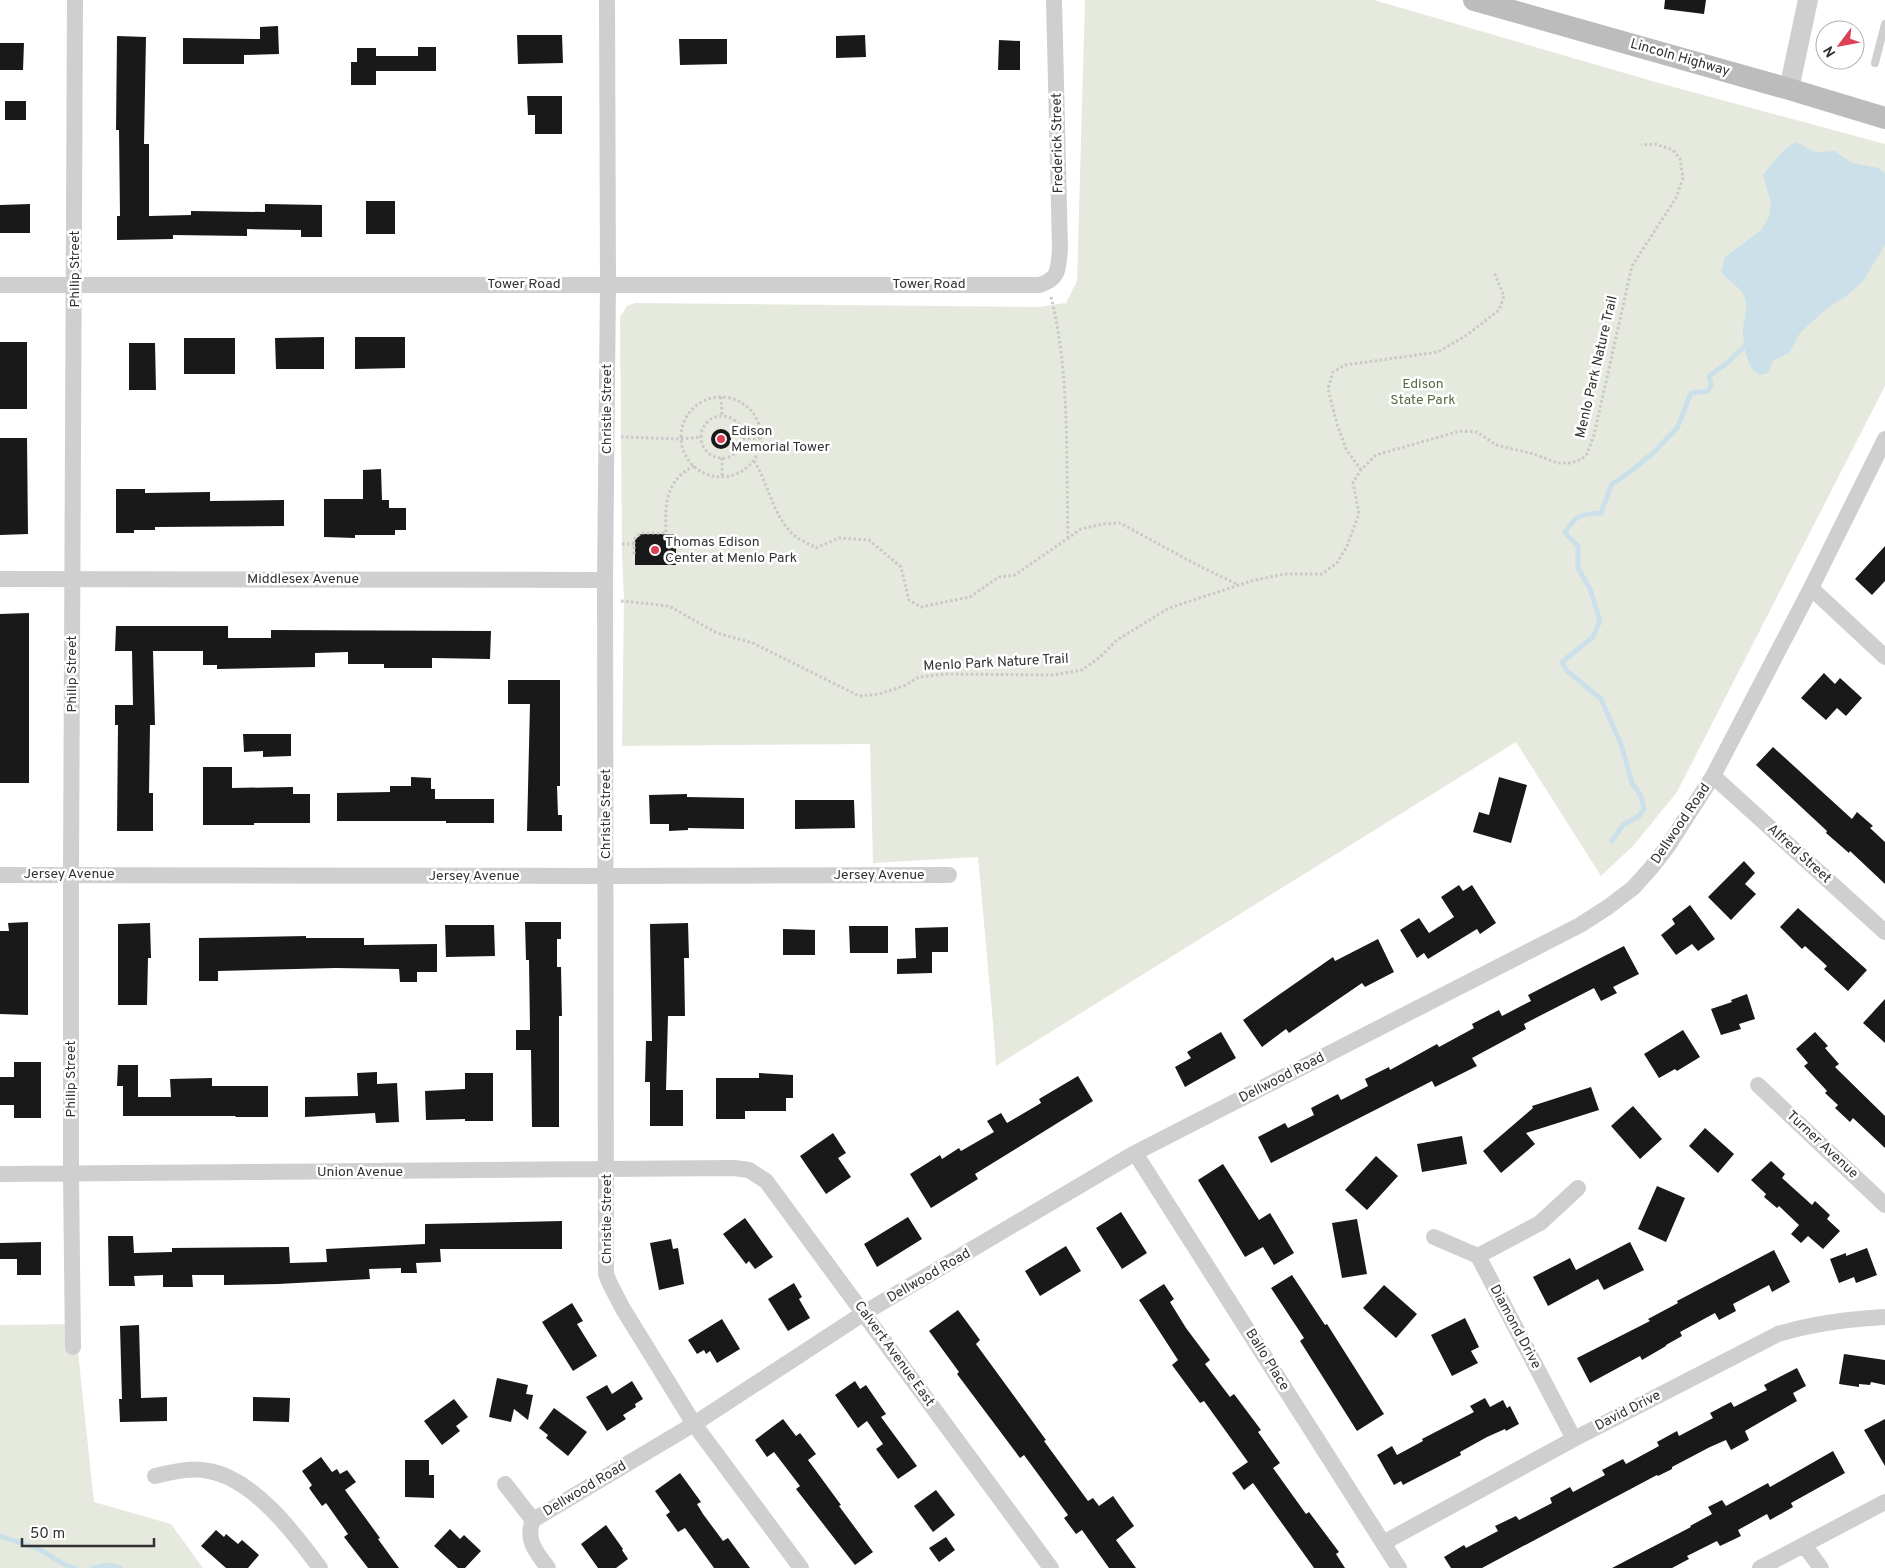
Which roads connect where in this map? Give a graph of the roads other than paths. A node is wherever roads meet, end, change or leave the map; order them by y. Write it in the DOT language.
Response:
graph roads {
  1 [pos="75,0"];
  2 [pos="607,0"];
  3 [pos="1054,0"];
  4 [pos="1474,0"];
  5 [pos="1808,0"];
  6 [pos="1885,24"];
  7 [pos="1875,63"];
  8 [pos="1789,89"];
  9 [pos="1885,118"];
  10 [pos="1047,282"];
  11 [pos="608,284"];
  12 [pos="0,285"];
  13 [pos="75,285"];
  14 [pos="1885,439"];
  15 [pos="0,579"];
  16 [pos="73,579"];
  17 [pos="605,580"];
  18 [pos="1811,588"];
  19 [pos="1885,657"];
  20 [pos="1713,776"];
  21 [pos="0,874"];
  22 [pos="71,874"];
  23 [pos="949,875"];
  24 [pos="606,876"];
  25 [pos="1885,932"];
  26 [pos="1758,1085"];
  27 [pos="1136,1153"];
  28 [pos="720,1169"];
  29 [pos="607,1170"];
  30 [pos="0,1174"];
  31 [pos="71,1174"];
  32 [pos="1578,1188"];
  33 [pos="1885,1205"];
  34 [pos="1434,1237"];
  35 [pos="1478,1256"];
  36 [pos="864,1314"];
  37 [pos="1885,1317"];
  38 [pos="74,1347"];
  39 [pos="694,1424"];
  40 [pos="1574,1439"];
  41 [pos="155,1476"];
  42 [pos="504,1484"];
  43 [pos="1885,1502"];
  44 [pos="533,1520"];
  45 [pos="1383,1543"];
  46 [pos="1804,1545"];
  47 [pos="320,1568"];
  48 [pos="548,1568"];
  49 [pos="801,1568"];
  50 [pos="1051,1568"];
  51 [pos="1399,1568"];
  52 [pos="1760,1568"];
  53 [pos="1821,1568"];
  1 -- 13 [label="street, Philip Street"];
  2 -- 11 [label="street, Christie Street"];
  3 -- 10 [label="street, Frederick Street"];
  4 -- 8 [label="main road, Lincoln Highway"];
  5 -- 8 [label="street"];
  6 -- 7 [label="lane"];
  8 -- 9 [label="main road, Lincoln Highway"];
  10 -- 11 [label="street, Tower Road"];
  11 -- 13 [label="street, Tower Road"];
  11 -- 17 [label="street, Christie Street"];
  12 -- 13 [label="street, Tower Road"];
  13 -- 16 [label="street, Philip Street"];
  14 -- 18 [label="street, Dellwood Road"];
  15 -- 16 [label="street, Middlesex Avenue"];
  16 -- 17 [label="street, Middlesex Avenue"];
  16 -- 22 [label="street, Philip Street"];
  17 -- 24 [label="street, Christie Street"];
  18 -- 19 [label="street"];
  18 -- 20 [label="street, Dellwood Road"];
  20 -- 25 [label="street, Alfred Street"];
  20 -- 27 [label="street, Dellwood Road"];
  21 -- 22 [label="street, Jersey Avenue"];
  22 -- 24 [label="street, Jersey Avenue"];
  22 -- 31 [label="street, Philip Street"];
  23 -- 24 [label="street, Jersey Avenue"];
  24 -- 29 [label="street, Christie Street"];
  26 -- 33 [label="street, Turner Avenue"];
  27 -- 36 [label="street, Dellwood Road"];
  27 -- 45 [label="street, Ballo Place"];
  28 -- 29 [label="street, Union Avenue"];
  28 -- 36 [label="street, Calvert Avenue East"];
  29 -- 31 [label="street, Union Avenue"];
  29 -- 39 [label="street, Christie Street"];
  30 -- 31 [label="street, Union Avenue"];
  31 -- 38 [label="street, Philip Street"];
  32 -- 35 [label="street"];
  34 -- 35 [label="street"];
  35 -- 40 [label="street, Diamond Drive"];
  36 -- 39 [label="street, Dellwood Road"];
  36 -- 50 [label="street, Calvert Avenue East"];
  37 -- 40 [label="street, David Drive"];
  39 -- 44 [label="street, Dellwood Road"];
  39 -- 49 [label="street, Christie Street"];
  40 -- 45 [label="street, David Drive"];
  41 -- 47 [label="street"];
  42 -- 44 [label="street, Dellwood Road"];
  43 -- 46 [label="street"];
  44 -- 48 [label="street"];
  45 -- 51 [label="street, Ballo Place"];
  46 -- 52 [label="street"];
  46 -- 53 [label="street"];
}
